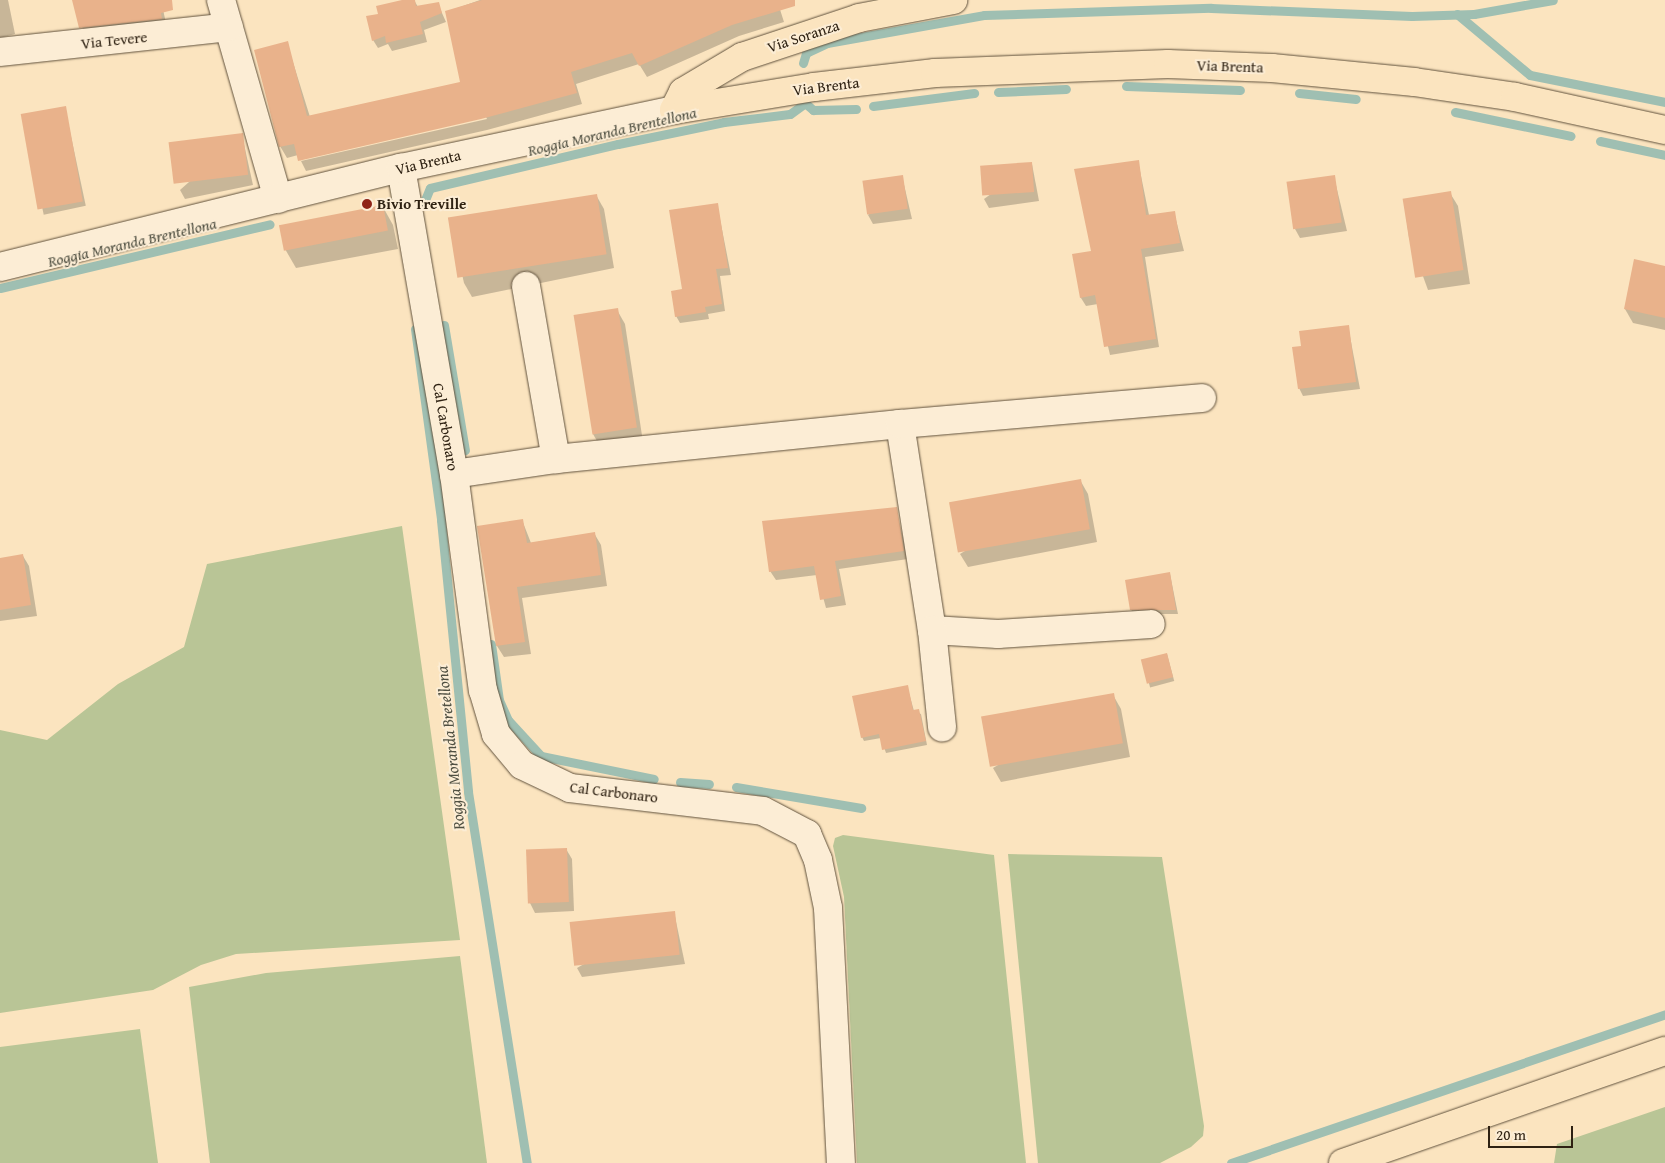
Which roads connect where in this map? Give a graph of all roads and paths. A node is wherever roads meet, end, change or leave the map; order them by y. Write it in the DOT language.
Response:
graph roads {
  1 [pos="221,0"];
  2 [pos="953,0"];
  3 [pos="228,27"];
  4 [pos="0,52"];
  5 [pos="674,110"];
  6 [pos="1665,130"];
  7 [pos="401,168"];
  8 [pos="278,199"];
  9 [pos="0,267"];
  10 [pos="526,286"];
  11 [pos="1202,398"];
  12 [pos="900,424"];
  13 [pos="556,459"];
  14 [pos="454,474"];
  15 [pos="1151,624"];
  16 [pos="932,630"];
  17 [pos="942,727"];
  18 [pos="1665,1051"];
  19 [pos="841,1163"];
  20 [pos="1343,1163"];
  1 -- 3 [label="street"];
  2 -- 5 [label="main road, Via Soranza"];
  3 -- 4 [label="street, Via Tevere"];
  3 -- 8 [label="street"];
  5 -- 6 [label="main road, Via Brenta"];
  5 -- 7 [label="street, Via Brenta"];
  7 -- 8 [label="street, Via Brenta"];
  7 -- 14 [label="street, Cal Carbonaro"];
  8 -- 9 [label="street, Via Brenta"];
  10 -- 13 [label="street"];
  11 -- 12 [label="street"];
  12 -- 13 [label="street"];
  12 -- 16 [label="street"];
  13 -- 14 [label="street"];
  14 -- 19 [label="street, Cal Carbonaro"];
  15 -- 16 [label="street"];
  16 -- 17 [label="street"];
  18 -- 20 [label="main road"];
}
